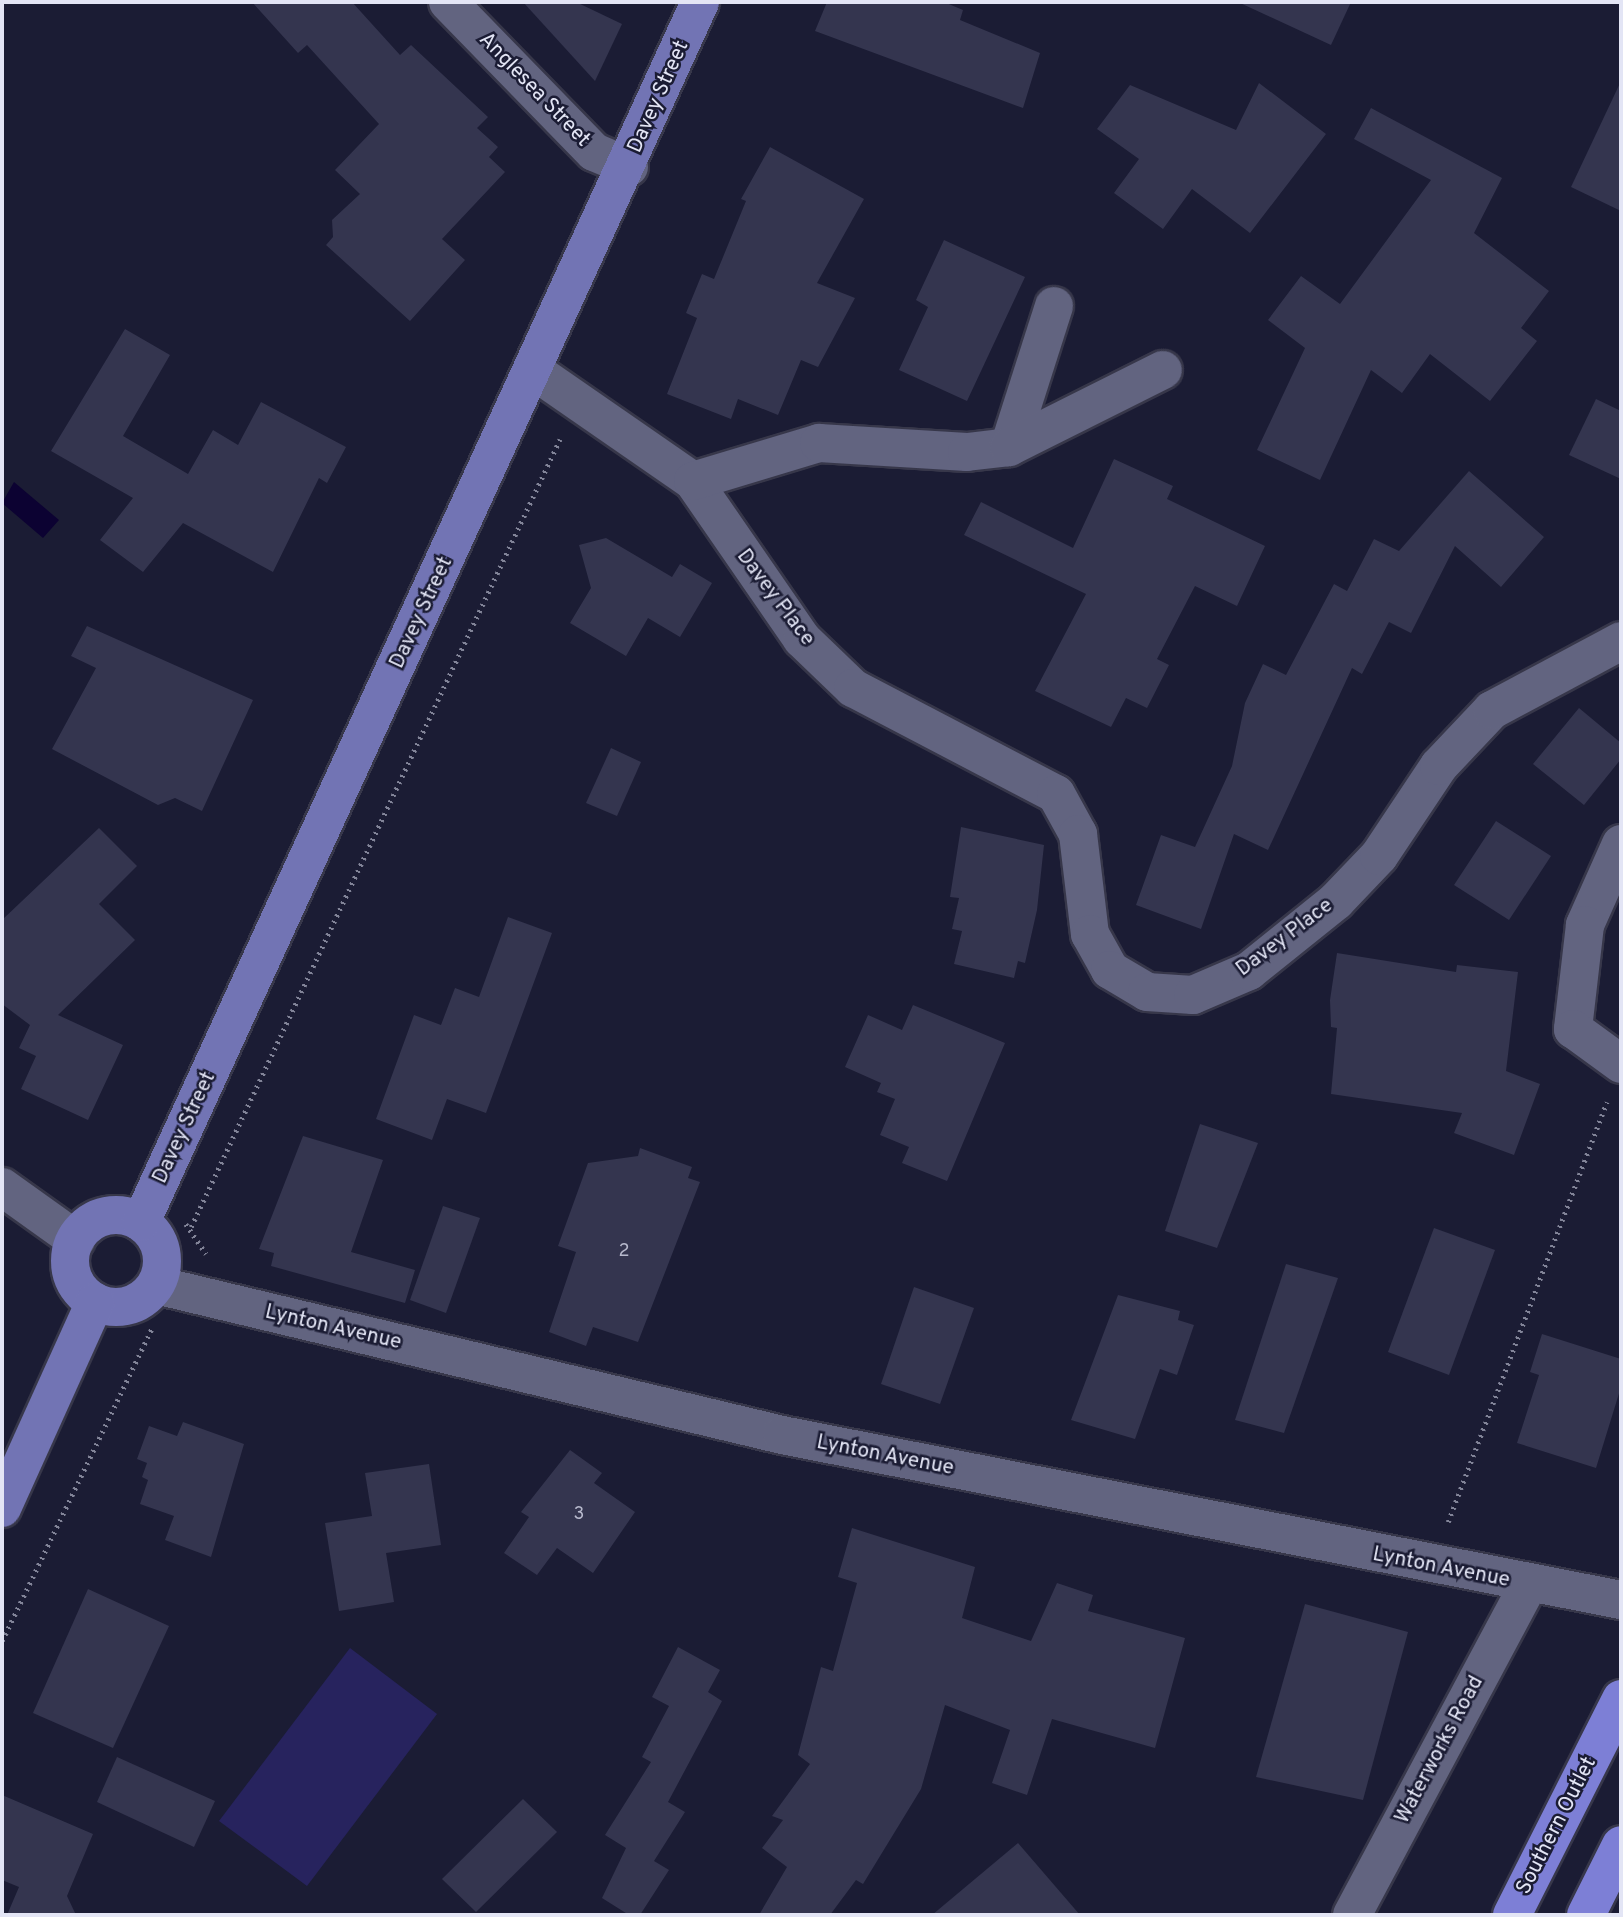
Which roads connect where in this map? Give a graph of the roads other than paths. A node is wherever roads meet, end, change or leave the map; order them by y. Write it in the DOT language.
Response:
graph roads {
  1 [pos="448,2"];
  2 [pos="700,2"];
  3 [pos="629,167"];
  4 [pos="1054,306"];
  5 [pos="1163,370"];
  6 [pos="534,371"];
  7 [pos="1009,447"];
  8 [pos="693,481"];
  9 [pos="1621,640"];
  10 [pos="1621,844"];
  11 [pos="1616,1078"];
  12 [pos="2,1186"];
  13 [pos="141,1222"];
  14 [pos="76,1240"];
  15 [pos="95,1302"];
  16 [pos="155,1304"];
  17 [pos="2,1508"];
  18 [pos="1528,1585"];
  19 [pos="1621,1600"];
  20 [pos="1621,1699"];
  21 [pos="1621,1845"];
  22 [pos="1353,1915"];
  23 [pos="1512,1915"];
  24 [pos="1586,1915"];
  1 -- 3 [label="street, Anglesea Street"];
  2 -- 3 [label="main road, Davey Street"];
  3 -- 6 [label="main road, Davey Street"];
  4 -- 7 [label="street"];
  5 -- 7 [label="street"];
  6 -- 8 [label="street, Davey Place"];
  6 -- 13 [label="main road, Davey Street"];
  7 -- 8 [label="street"];
  8 -- 9 [label="street, Davey Place"];
  10 -- 11 [label="street"];
  12 -- 14 [label="street"];
  13 -- 14 [label="main road"];
  13 -- 16 [label="main road"];
  14 -- 15 [label="main road"];
  15 -- 16 [label="main road"];
  15 -- 17 [label="main road"];
  16 -- 18 [label="street, Lynton Avenue"];
  18 -- 19 [label="street, Lynton Avenue"];
  18 -- 22 [label="street, Waterworks Road"];
  20 -- 23 [label="highway, Southern Outlet"];
  21 -- 24 [label="highway"];
}
